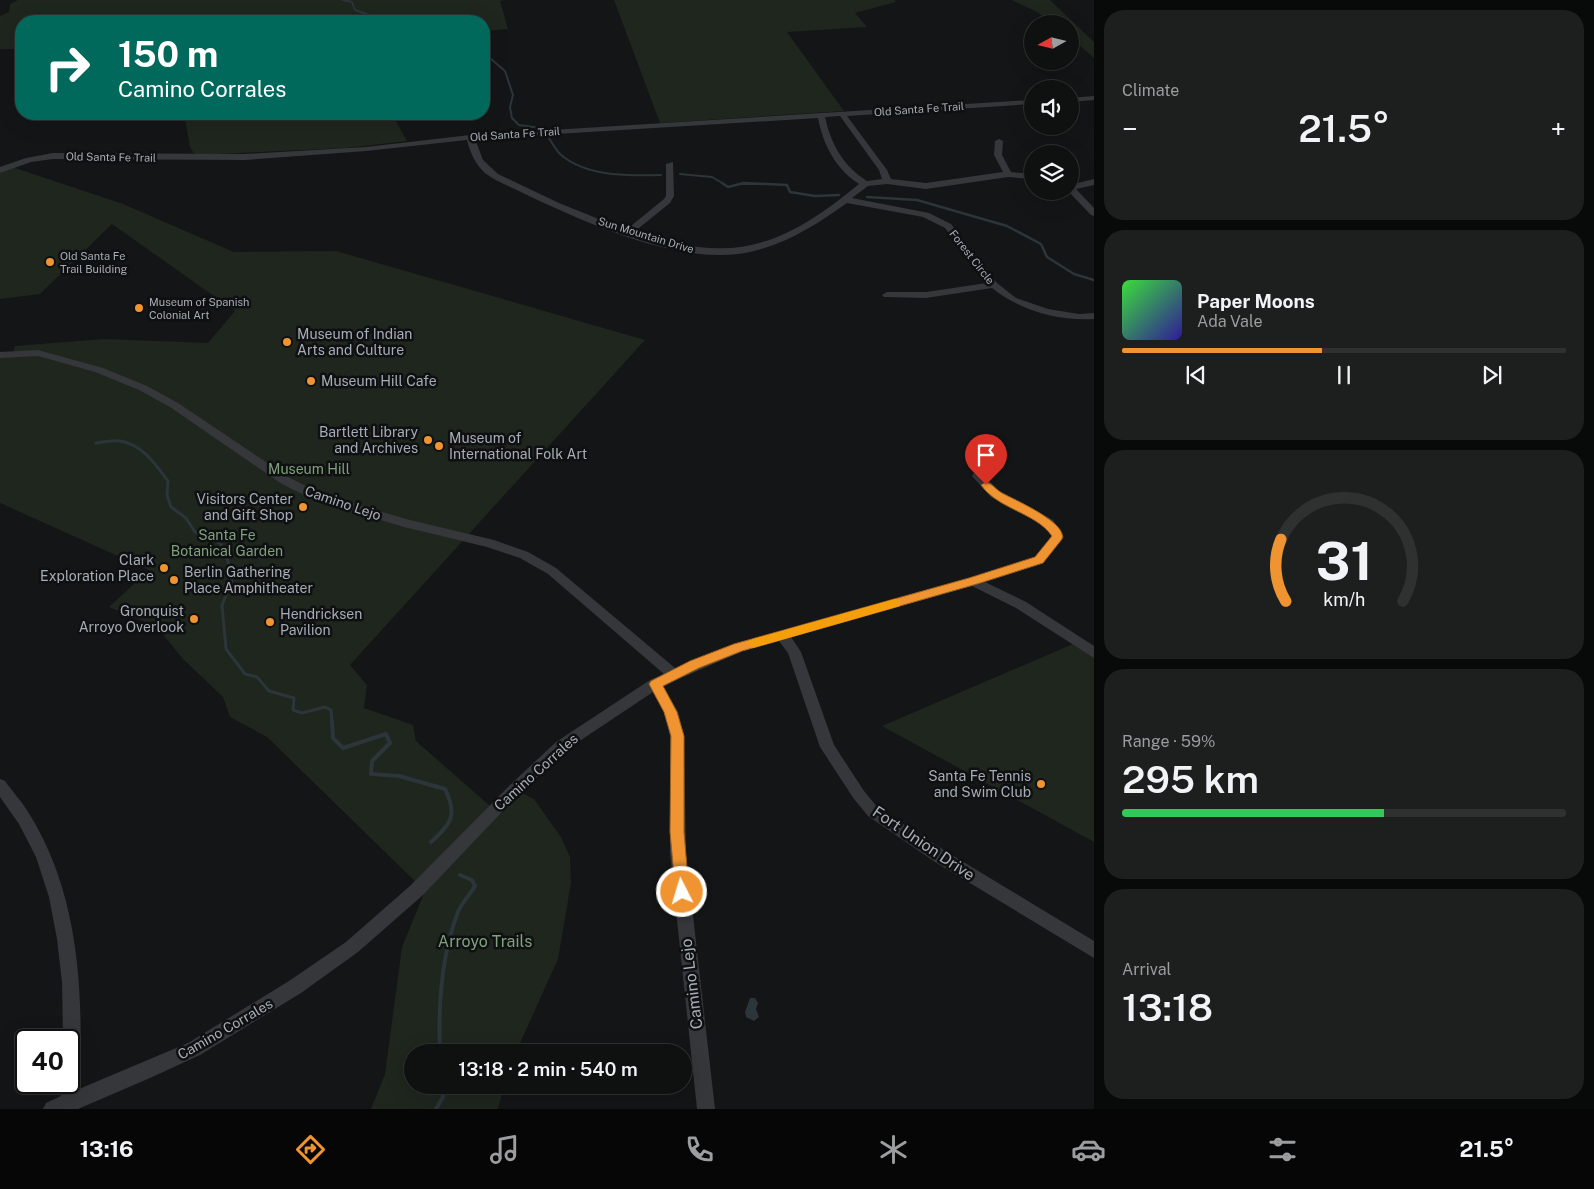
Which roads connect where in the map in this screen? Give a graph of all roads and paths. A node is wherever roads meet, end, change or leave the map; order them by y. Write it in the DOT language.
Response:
graph roads {
  1 [pos="1094,98"];
  2 [pos="1079,99"];
  3 [pos="1024,103"];
  4 [pos="842,114"];
  5 [pos="822,115"];
  6 [pos="470,137"];
  7 [pos="999,141"];
  8 [pos="670,164"];
  9 [pos="0,170"];
  10 [pos="1008,174"];
  11 [pos="1024,175"];
  12 [pos="886,181"];
  13 [pos="1094,182"];
  14 [pos="865,184"];
  15 [pos="1079,186"];
  16 [pos="1079,197"];
  17 [pos="847,200"];
  18 [pos="1094,213"];
  19 [pos="629,232"];
  20 [pos="994,285"];
  21 [pos="887,295"];
  22 [pos="1094,316"];
  23 [pos="0,355"];
  24 [pos="978,476"];
  25 [pos="973,581"];
  26 [pos="782,635"];
  27 [pos="1094,653"];
  28 [pos="674,675"];
  29 [pos="655,684"];
  30 [pos="0,785"];
  31 [pos="1094,950"];
  32 [pos="70,1106"];
  33 [pos="52,1109"];
  34 [pos="706,1109"];
  1 -- 2 [label="street"];
  3 -- 4 [label="street, Old Santa Fe Trail"];
  4 -- 5 [label="street, Old Santa Fe Trail"];
  4 -- 12 [label="street"];
  5 -- 6 [label="street, Old Santa Fe Trail"];
  5 -- 14 [label="street"];
  6 -- 9 [label="street, Old Santa Fe Trail"];
  6 -- 19 [label="street, Sun Mountain Drive"];
  7 -- 10 [label="street"];
  8 -- 19 [label="street"];
  10 -- 11 [label="street"];
  10 -- 12 [label="street"];
  12 -- 14 [label="street"];
  13 -- 15 [label="street"];
  14 -- 17 [label="street, Sun Mountain Drive"];
  16 -- 18 [label="street"];
  17 -- 19 [label="street, Sun Mountain Drive"];
  17 -- 20 [label="street, Forest Circle"];
  20 -- 21 [label="street"];
  20 -- 22 [label="street, Forest Circle"];
  23 -- 28 [label="street, Camino Lejo"];
  24 -- 25 [label="street, Camino Corrales"];
  25 -- 26 [label="street, Camino Corrales"];
  25 -- 27 [label="street"];
  26 -- 28 [label="street, Camino Corrales"];
  26 -- 31 [label="street, Fort Union Drive"];
  28 -- 29 [label="street, Camino Corrales"];
  29 -- 32 [label="street, Camino Corrales"];
  29 -- 34 [label="street, Camino Lejo"];
  30 -- 32 [label="street"];
  32 -- 33 [label="street, Camino Corrales"];
}
